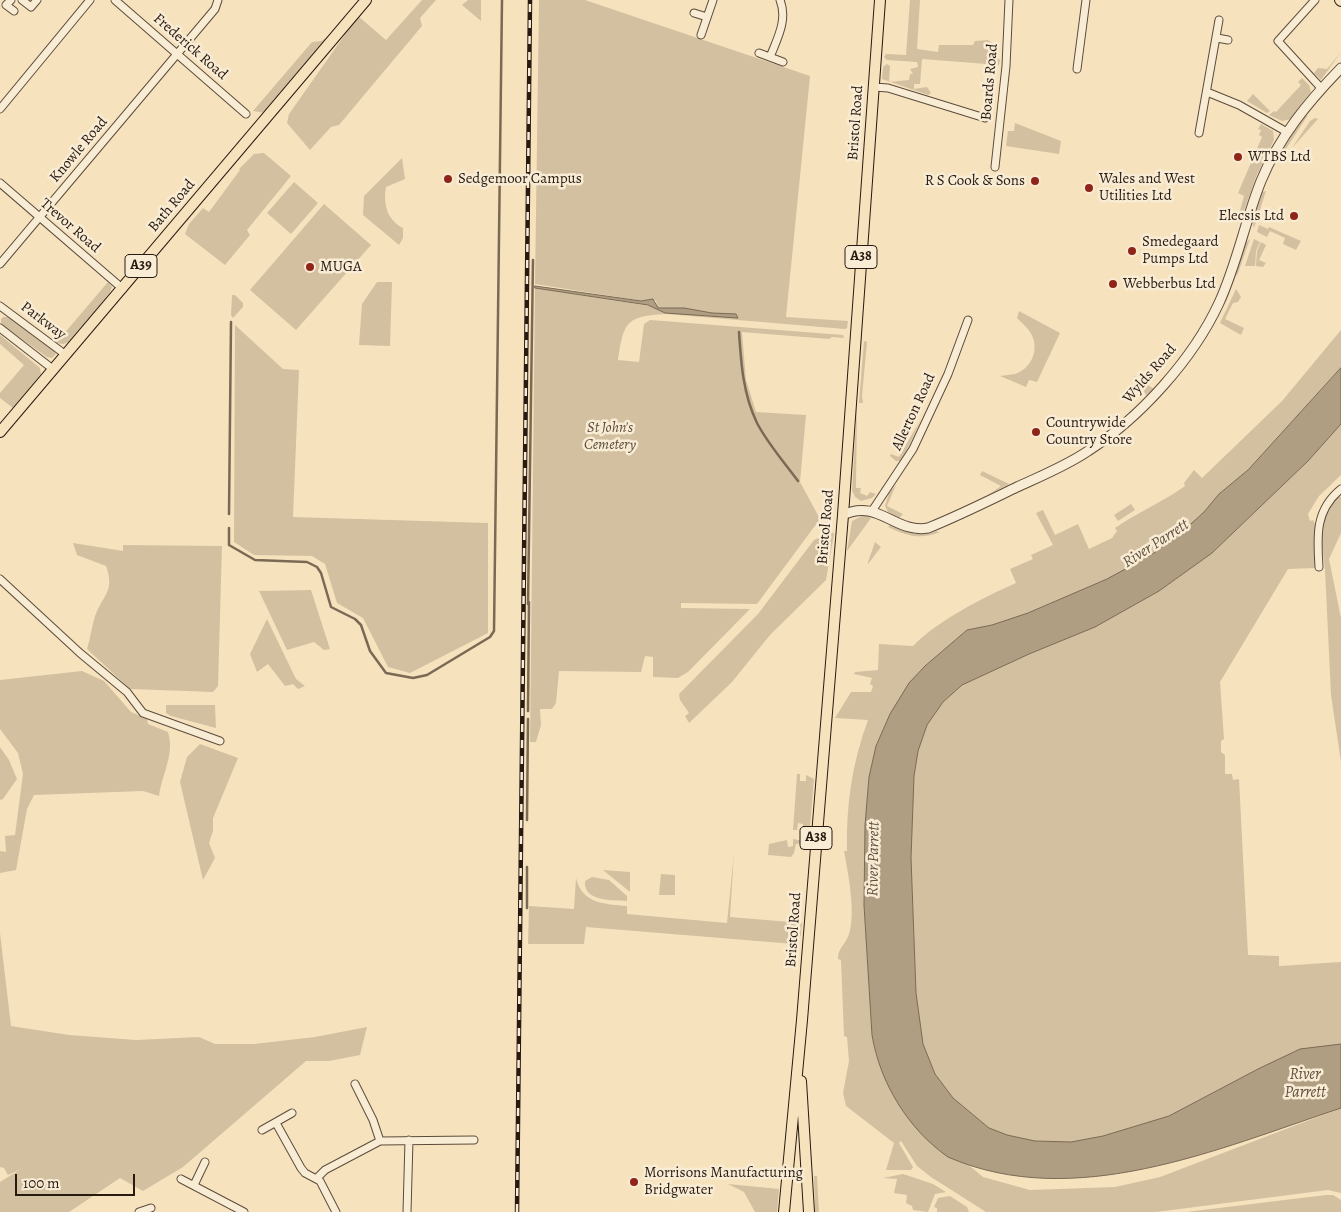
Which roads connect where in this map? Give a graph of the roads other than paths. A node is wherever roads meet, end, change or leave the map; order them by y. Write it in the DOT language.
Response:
graph roads {
  1 [pos="22,0"];
  2 [pos="38,0"];
  3 [pos="90,0"];
  4 [pos="115,0"];
  5 [pos="218,0"];
  6 [pos="366,0"];
  7 [pos="713,0"];
  8 [pos="780,0"];
  9 [pos="880,0"];
  10 [pos="1009,0"];
  11 [pos="1086,0"];
  12 [pos="1315,0"];
  13 [pos="6,2"];
  14 [pos="14,11"];
  15 [pos="694,13"];
  16 [pos="707,18"];
  17 [pos="1219,20"];
  18 [pos="701,35"];
  19 [pos="1217,38"];
  20 [pos="1228,40"];
  21 [pos="178,54"];
  22 [pos="759,54"];
  23 [pos="770,58"];
  24 [pos="783,62"];
  25 [pos="1077,68"];
  26 [pos="1341,68"];
  27 [pos="874,87"];
  28 [pos="1321,88"];
  29 [pos="1207,92"];
  30 [pos="0,109"];
  31 [pos="246,114"];
  32 [pos="985,118"];
  33 [pos="1287,132"];
  34 [pos="1199,133"];
  35 [pos="995,167"];
  36 [pos="0,183"];
  37 [pos="40,218"];
  38 [pos="0,264"];
  39 [pos="123,289"];
  40 [pos="1,309"];
  41 [pos="968,320"];
  42 [pos="0,328"];
  43 [pos="66,355"];
  44 [pos="54,370"];
  45 [pos="0,432"];
  46 [pos="1341,489"];
  47 [pos="872,511"];
  48 [pos="843,515"];
  49 [pos="1319,567"];
  50 [pos="0,579"];
  51 [pos="220,741"];
  52 [pos="799,1055"];
  53 [pos="355,1084"];
  54 [pos="292,1114"];
  55 [pos="276,1123"];
  56 [pos="262,1130"];
  57 [pos="409,1140"];
  58 [pos="474,1140"];
  59 [pos="380,1141"];
  60 [pos="205,1162"];
  61 [pos="317,1178"];
  62 [pos="181,1179"];
  63 [pos="194,1185"];
  64 [pos="151,1208"];
  65 [pos="141,1212"];
  66 [pos="244,1212"];
  67 [pos="336,1212"];
  68 [pos="407,1212"];
  69 [pos="784,1212"];
  70 [pos="810,1212"];
  1 -- 2 [label="street"];
  3 -- 30 [label="street"];
  4 -- 21 [label="street, Frederick Road"];
  5 -- 21 [label="street, Knowle Road"];
  6 -- 39 [label="main road, Bath Road / A39"];
  7 -- 16 [label="street"];
  8 -- 23 [label="street"];
  9 -- 27 [label="main road, Bristol Road / A38"];
  10 -- 35 [label="street, Boards Road"];
  11 -- 25 [label="street"];
  12 -- 28 [label="street"];
  13 -- 14 [label="street"];
  15 -- 16 [label="street"];
  16 -- 18 [label="street"];
  17 -- 19 [label="street"];
  19 -- 20 [label="street"];
  19 -- 29 [label="street"];
  21 -- 31 [label="street, Frederick Road"];
  21 -- 37 [label="street, Knowle Road"];
  22 -- 23 [label="street"];
  23 -- 24 [label="street"];
  26 -- 28 [label="street, Wylds Road"];
  27 -- 32 [label="street"];
  27 -- 48 [label="main road, Bristol Road / A38"];
  28 -- 33 [label="street, Wylds Road"];
  29 -- 33 [label="street"];
  29 -- 34 [label="street"];
  33 -- 47 [label="street, Wylds Road"];
  36 -- 37 [label="street, Trevor Road"];
  37 -- 38 [label="street, Knowle Road"];
  37 -- 39 [label="street, Trevor Road"];
  39 -- 43 [label="main road, Bath Road / A39"];
  40 -- 43 [label="street, Parkway"];
  41 -- 47 [label="street, Allerton Road"];
  42 -- 44 [label="street, Parkway"];
  43 -- 44 [label="main road, Bath Road / A39"];
  44 -- 45 [label="main road, Bath Road / A39"];
  46 -- 49 [label="street"];
  47 -- 48 [label="street, Wylds Road"];
  48 -- 52 [label="main road, Bristol Road / A38"];
  50 -- 51 [label="street"];
  52 -- 69 [label="main road, Bristol Road / A38"];
  52 -- 70 [label="main road, Bristol Road / A38"];
  53 -- 59 [label="street"];
  54 -- 55 [label="street"];
  55 -- 56 [label="street"];
  55 -- 61 [label="street"];
  57 -- 58 [label="street"];
  57 -- 59 [label="street"];
  57 -- 68 [label="street"];
  59 -- 61 [label="street"];
  60 -- 63 [label="street"];
  61 -- 67 [label="street"];
  62 -- 63 [label="street"];
  63 -- 66 [label="street"];
  64 -- 65 [label="street"];
}
